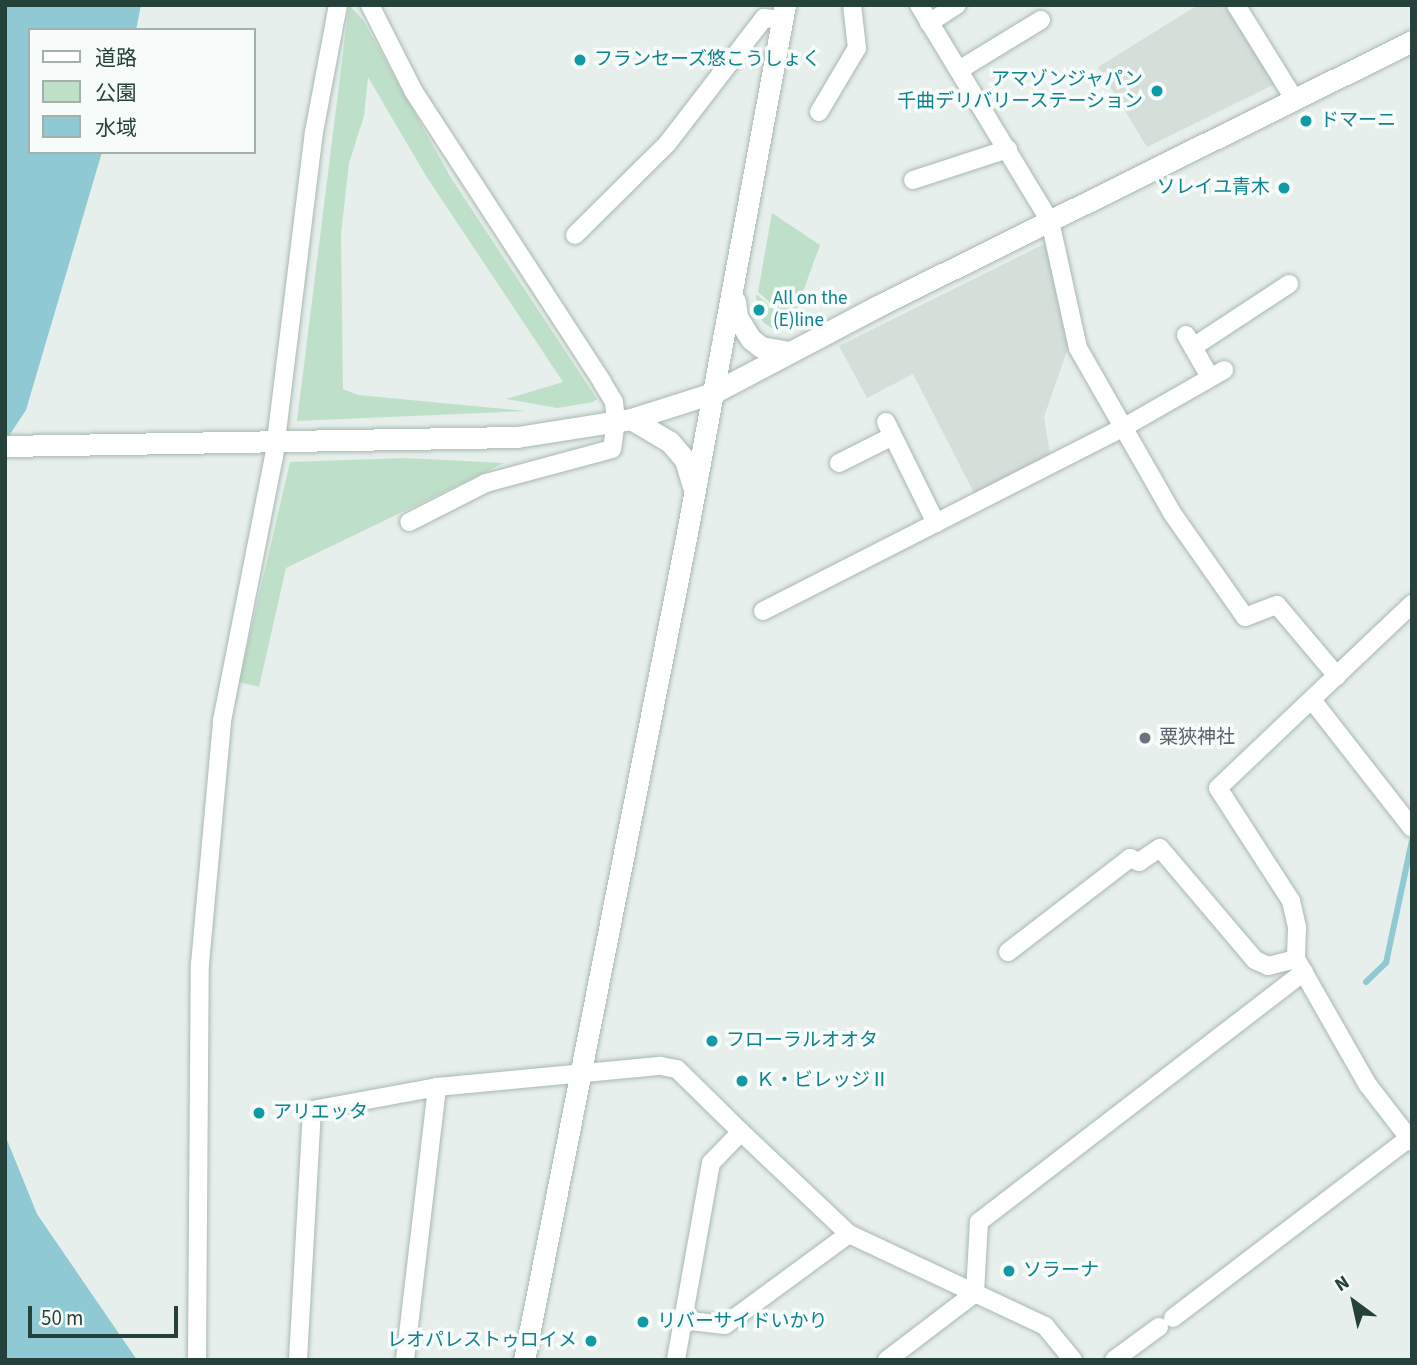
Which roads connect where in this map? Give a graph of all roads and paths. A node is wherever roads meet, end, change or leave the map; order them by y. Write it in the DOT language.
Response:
graph roads {
  1 [pos="338,5"];
  2 [pos="370,5"];
  3 [pos="852,5"];
  4 [pos="919,5"];
  5 [pos="957,5"];
  6 [pos="1236,5"];
  7 [pos="784,13"];
  8 [pos="1041,20"];
  9 [pos="929,23"];
  10 [pos="1412,41"];
  11 [pos="959,70"];
  12 [pos="1293,96"];
  13 [pos="819,112"];
  14 [pos="1008,149"];
  15 [pos="913,180"];
  16 [pos="1050,221"];
  17 [pos="575,234"];
  18 [pos="1289,284"];
  19 [pos="733,285"];
  20 [pos="790,352"];
  21 [pos="713,393"];
  22 [pos="623,420"];
  23 [pos="1126,426"];
  24 [pos="276,443"];
  25 [pos="5,446"];
  26 [pos="839,463"];
  27 [pos="694,488"];
  28 [pos="409,522"];
  29 [pos="936,523"];
  30 [pos="1412,604"];
  31 [pos="763,611"];
  32 [pos="1338,676"];
  33 [pos="1312,700"];
  34 [pos="1412,828"];
  35 [pos="1008,952"];
  36 [pos="1300,965"];
  37 [pos="581,1074"];
  38 [pos="437,1087"];
  39 [pos="741,1132"];
  40 [pos="1411,1139"];
  41 [pos="849,1234"];
  42 [pos="975,1293"];
  43 [pos="682,1320"];
  44 [pos="197,1360"];
  45 [pos="298,1360"];
  46 [pos="405,1360"];
  47 [pos="524,1360"];
  48 [pos="676,1360"];
  49 [pos="887,1360"];
  50 [pos="1073,1360"];
  51 [pos="1114,1360"];
  1 -- 24 [label="street"];
  2 -- 22 [label="street"];
  3 -- 13 [label="street"];
  4 -- 9 [label="street"];
  5 -- 9 [label="street"];
  6 -- 12 [label="street"];
  7 -- 17 [label="street"];
  7 -- 19 [label="street"];
  8 -- 11 [label="street"];
  9 -- 11 [label="street"];
  10 -- 12 [label="street"];
  11 -- 14 [label="street"];
  12 -- 16 [label="street"];
  14 -- 15 [label="street"];
  14 -- 16 [label="street"];
  16 -- 20 [label="street"];
  16 -- 23 [label="street"];
  18 -- 23 [label="street"];
  19 -- 20 [label="street"];
  19 -- 21 [label="street"];
  20 -- 21 [label="street"];
  21 -- 22 [label="street"];
  21 -- 27 [label="street"];
  22 -- 24 [label="street"];
  22 -- 27 [label="street"];
  22 -- 28 [label="street"];
  23 -- 29 [label="street"];
  23 -- 32 [label="street"];
  24 -- 25 [label="street"];
  24 -- 44 [label="street"];
  26 -- 29 [label="street"];
  27 -- 37 [label="street"];
  29 -- 31 [label="street"];
  30 -- 32 [label="street"];
  32 -- 33 [label="street"];
  33 -- 34 [label="street"];
  33 -- 36 [label="street"];
  35 -- 36 [label="street"];
  36 -- 40 [label="street"];
  36 -- 42 [label="street"];
  37 -- 38 [label="street"];
  37 -- 39 [label="street"];
  37 -- 47 [label="street"];
  38 -- 45 [label="street"];
  38 -- 46 [label="street"];
  39 -- 41 [label="street"];
  39 -- 43 [label="street"];
  40 -- 51 [label="street"];
  41 -- 42 [label="street"];
  41 -- 43 [label="street"];
  42 -- 49 [label="street"];
  42 -- 50 [label="street"];
  43 -- 48 [label="street"];
}
